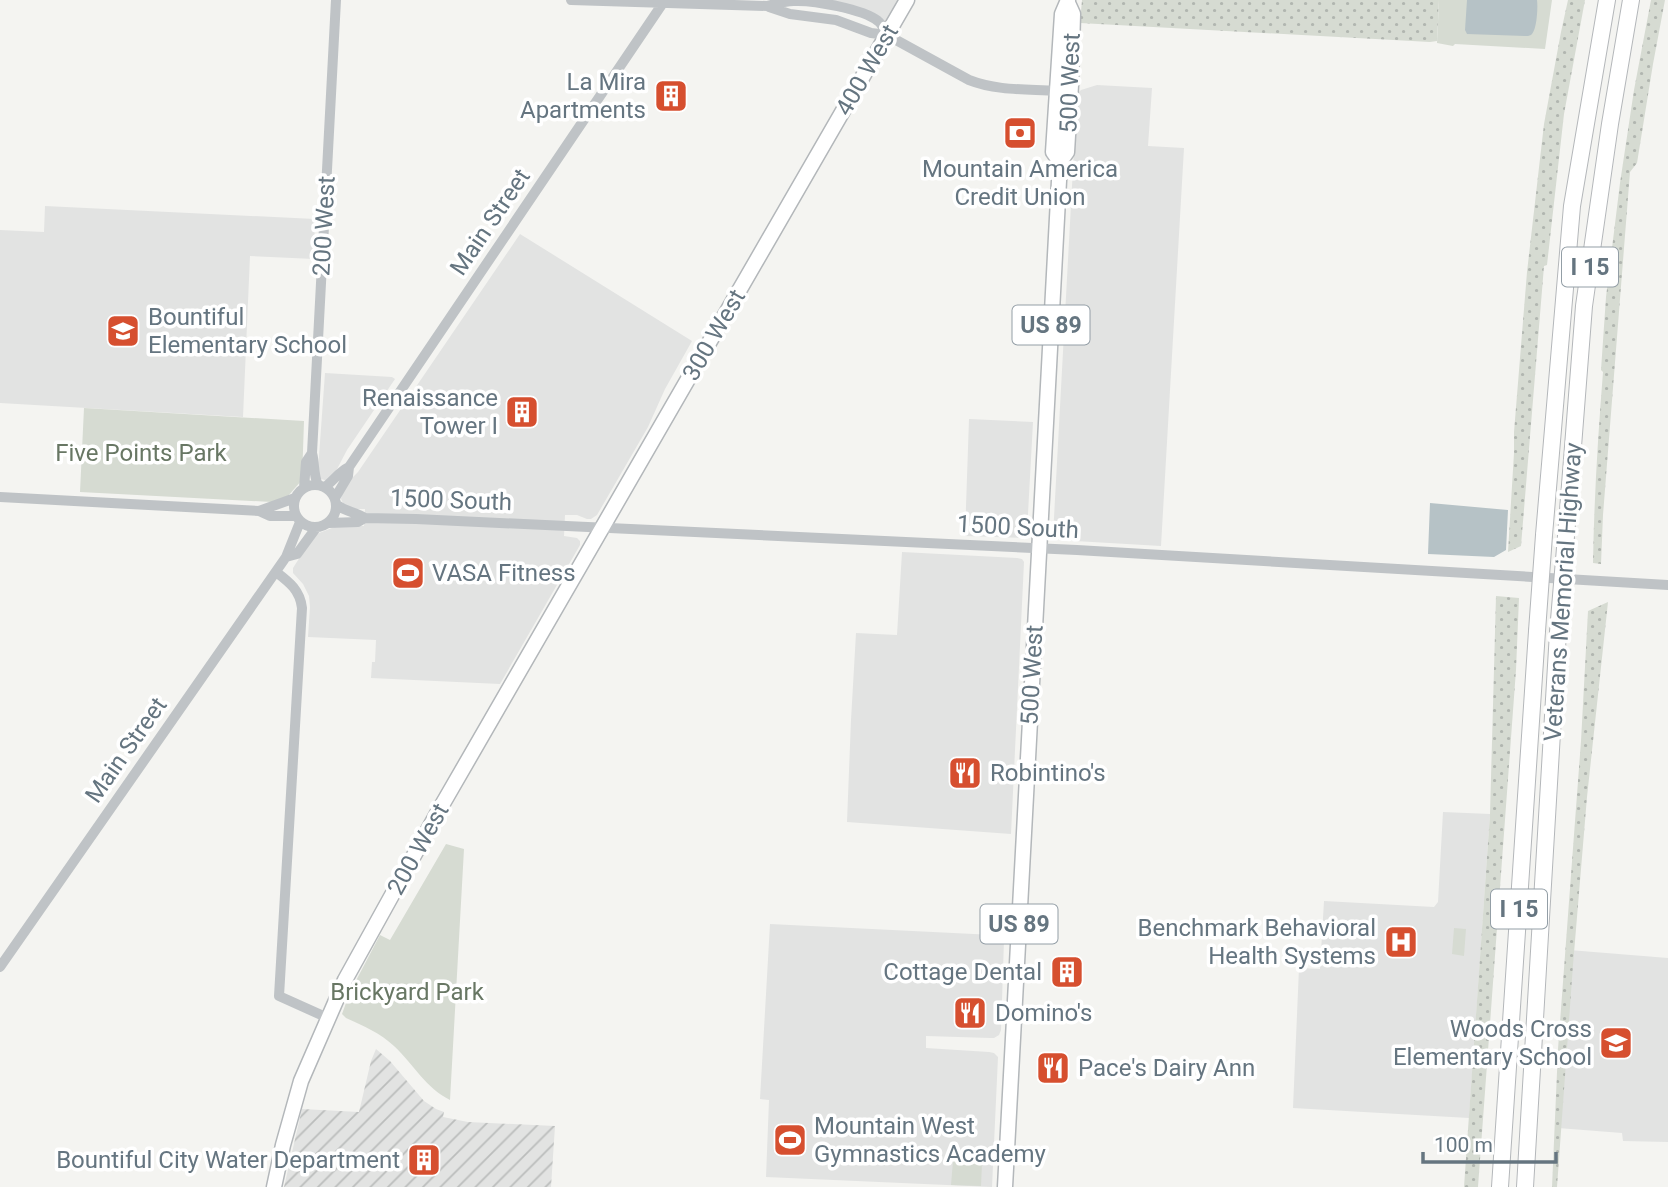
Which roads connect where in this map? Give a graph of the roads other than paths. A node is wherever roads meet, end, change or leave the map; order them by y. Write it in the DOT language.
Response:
graph roads {
  1 [pos="336,0"];
  2 [pos="571,0"];
  3 [pos="907,0"];
  4 [pos="1606,0"];
  5 [pos="1631,0"];
  6 [pos="664,1"];
  7 [pos="1068,1"];
  8 [pos="887,35"];
  9 [pos="1057,90"];
  10 [pos="826,141"];
  11 [pos="1059,162"];
  12 [pos="312,453"];
  13 [pos="349,467"];
  14 [pos="321,486"];
  15 [pos="304,488"];
  16 [pos="0,497"];
  17 [pos="295,498"];
  18 [pos="336,502"];
  19 [pos="259,511"];
  20 [pos="365,518"];
  21 [pos="298,519"];
  22 [pos="329,523"];
  23 [pos="316,528"];
  24 [pos="601,528"];
  25 [pos="1039,549"];
  26 [pos="286,557"];
  27 [pos="276,572"];
  28 [pos="1668,584"];
  29 [pos="0,967"];
  30 [pos="328,1018"];
  31 [pos="274,1187"];
  32 [pos="1005,1187"];
  33 [pos="1500,1187"];
  34 [pos="1525,1187"];
  1 -- 12 [label="street, 200 West"];
  2 -- 6 [label="street"];
  3 -- 8 [label="main road, 400 West"];
  4 -- 33 [label="highway, Veterans Memorial Highway / I 15, bridge"];
  5 -- 34 [label="highway, Veterans Memorial Highway / I 15, bridge"];
  6 -- 8 [label="street"];
  6 -- 13 [label="street, Main Street"];
  7 -- 9 [label="main road, 500 West / US 89"];
  7 -- 11 [label="main road, 500 West / US 89"];
  8 -- 9 [label="street"];
  8 -- 10 [label="main road, 400 West"];
  9 -- 11 [label="main road, 500 West / US 89"];
  10 -- 24 [label="main road, 300 West"];
  11 -- 25 [label="main road, 500 West / US 89"];
  12 -- 14 [label="street, 200 West"];
  12 -- 15 [label="street, 200 West"];
  13 -- 14 [label="street, Main Street"];
  13 -- 18 [label="street, Main Street"];
  14 -- 15 [label="street"];
  14 -- 18 [label="street"];
  15 -- 17 [label="street"];
  16 -- 19 [label="street"];
  17 -- 19 [label="street"];
  17 -- 21 [label="street"];
  18 -- 20 [label="street, 1500 South"];
  18 -- 22 [label="street"];
  19 -- 21 [label="street"];
  20 -- 22 [label="street, 1500 South"];
  20 -- 24 [label="street, 1500 South"];
  21 -- 23 [label="street"];
  21 -- 26 [label="street, Main Street"];
  22 -- 23 [label="street"];
  23 -- 26 [label="street, Main Street"];
  24 -- 25 [label="street, 1500 South"];
  24 -- 30 [label="main road, 200 West"];
  25 -- 28 [label="street, 1500 South"];
  25 -- 32 [label="main road, 500 West / US 89"];
  26 -- 27 [label="street, Main Street"];
  27 -- 29 [label="street, Main Street"];
  27 -- 30 [label="street"];
  30 -- 31 [label="main road, 200 West"];
}
